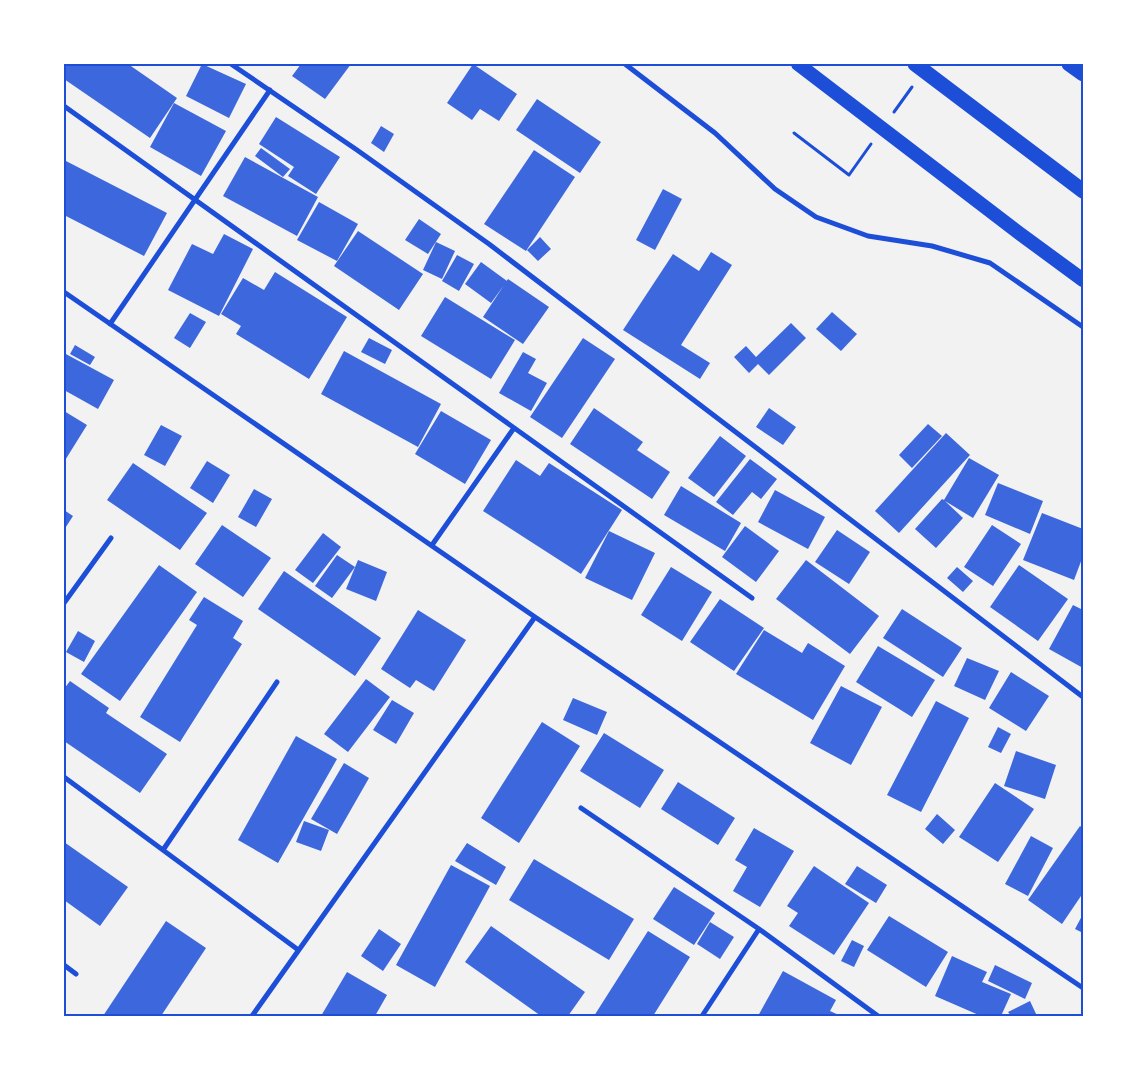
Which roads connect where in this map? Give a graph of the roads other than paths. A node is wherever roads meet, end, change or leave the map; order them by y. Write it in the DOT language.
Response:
graph roads {
  1 [pos="230,64"];
  2 [pos="625,64"];
  3 [pos="798,64"];
  4 [pos="915,64"];
  5 [pos="1069,64"];
  6 [pos="1083,74"];
  7 [pos="270,90"];
  8 [pos="64,106"];
  9 [pos="1083,191"];
  10 [pos="195,200"];
  11 [pos="1083,280"];
  12 [pos="64,292"];
  13 [pos="110,324"];
  14 [pos="1083,327"];
  15 [pos="514,428"];
  16 [pos="111,538"];
  17 [pos="432,545"];
  18 [pos="752,598"];
  19 [pos="64,603"];
  20 [pos="535,617"];
  21 [pos="277,682"];
  22 [pos="1083,697"];
  23 [pos="64,777"];
  24 [pos="581,808"];
  25 [pos="163,850"];
  26 [pos="759,929"];
  27 [pos="298,949"];
  28 [pos="64,966"];
  29 [pos="76,974"];
  30 [pos="1083,988"];
  31 [pos="252,1016"];
  32 [pos="702,1016"];
  33 [pos="878,1016"];
  1 -- 7 [label="street"];
  2 -- 14 [label="street"];
  3 -- 11 [label="highway"];
  4 -- 9 [label="highway"];
  5 -- 6 [label="highway"];
  7 -- 10 [label="street"];
  7 -- 22 [label="street"];
  8 -- 10 [label="street"];
  10 -- 13 [label="street"];
  10 -- 15 [label="street"];
  12 -- 13 [label="street"];
  13 -- 17 [label="street"];
  15 -- 17 [label="street"];
  15 -- 18 [label="street"];
  16 -- 19 [label="street"];
  17 -- 20 [label="street"];
  20 -- 27 [label="street"];
  20 -- 30 [label="street"];
  21 -- 25 [label="street"];
  23 -- 25 [label="street"];
  24 -- 26 [label="street"];
  25 -- 27 [label="street"];
  26 -- 32 [label="street"];
  26 -- 33 [label="street"];
  27 -- 31 [label="street"];
  28 -- 29 [label="street"];
}
